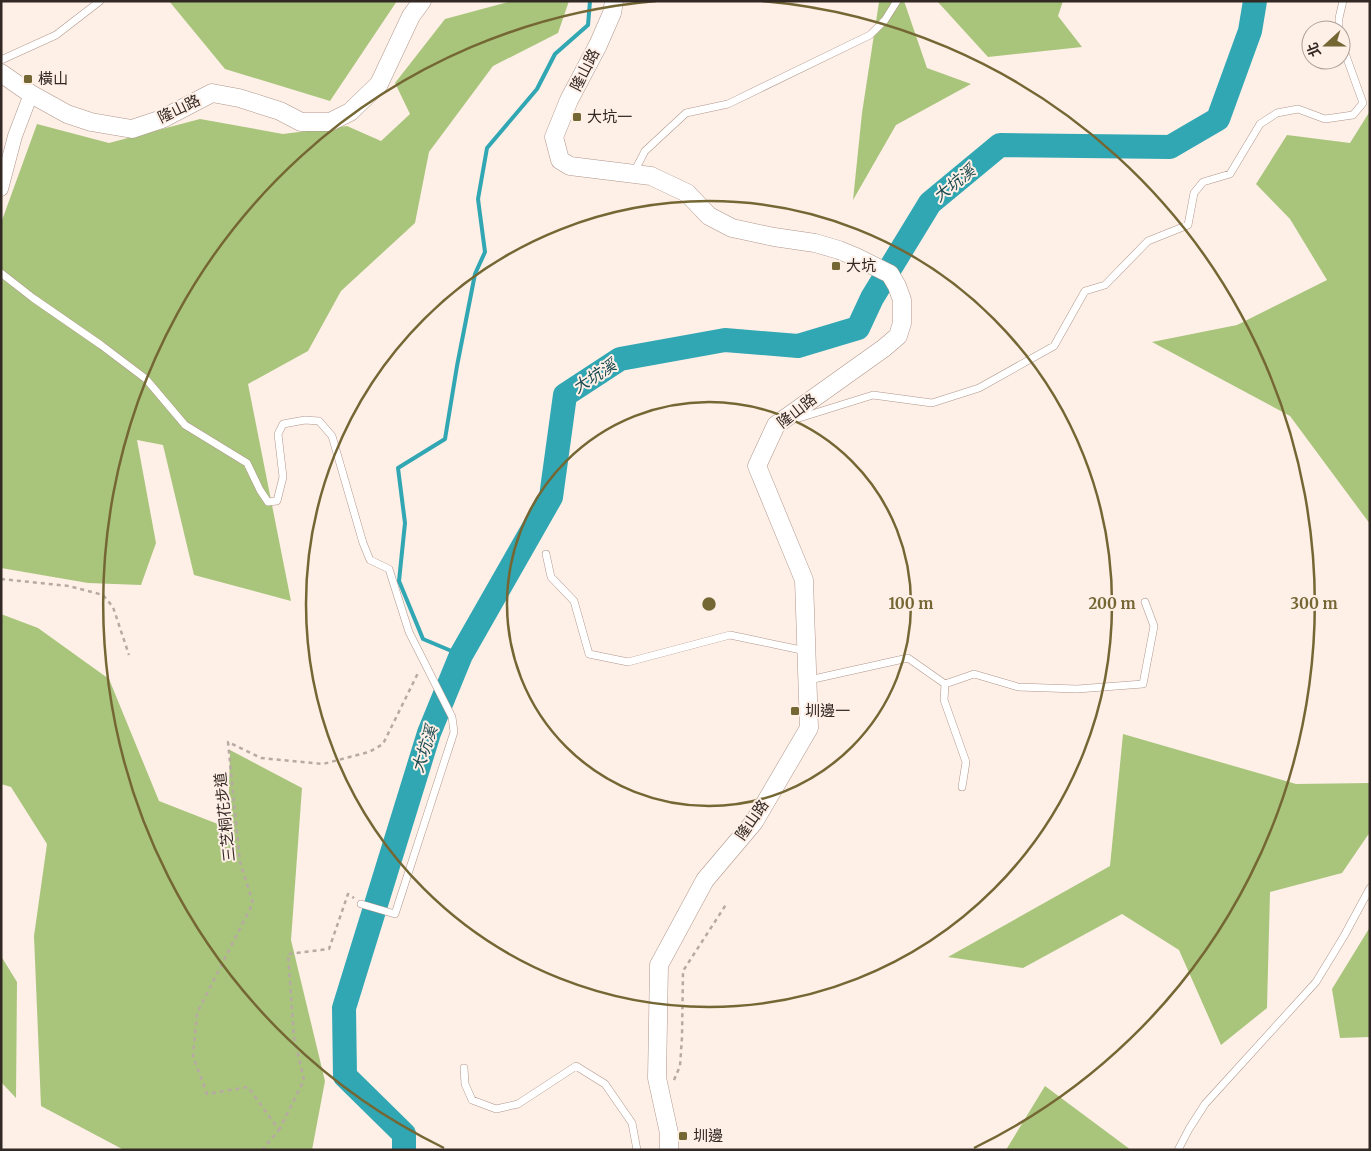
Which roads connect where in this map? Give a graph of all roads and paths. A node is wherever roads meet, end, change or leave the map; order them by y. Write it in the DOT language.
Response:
graph roads {
  1 [pos="100,1"];
  2 [pos="422,1"];
  3 [pos="614,1"];
  4 [pos="897,1"];
  5 [pos="1342,1"];
  6 [pos="1339,20"];
  7 [pos="1,60"];
  8 [pos="1351,70"];
  9 [pos="1,73"];
  10 [pos="31,94"];
  11 [pos="633,174"];
  12 [pos="1,189"];
  13 [pos="1,273"];
  14 [pos="776,425"];
  15 [pos="546,554"];
  16 [pos="1,579"];
  17 [pos="1145,602"];
  18 [pos="806,651"];
  19 [pos="129,655"];
  20 [pos="424,662"];
  21 [pos="807,680"];
  22 [pos="945,684"];
  23 [pos="962,787"];
  24 [pos="1370,888"];
  25 [pos="727,903"];
  26 [pos="361,904"];
  27 [pos="464,1068"];
  28 [pos="663,1105"];
  29 [pos="279,1130"];
  30 [pos="262,1150"];
  31 [pos="637,1150"];
  32 [pos="670,1150"];
  33 [pos="1178,1150"];
  1 -- 7 [label="lane"];
  2 -- 10 [label="street, 隆山路"];
  3 -- 11 [label="street, 隆山路"];
  4 -- 11 [label="lane"];
  5 -- 6 [label="lane"];
  8 -- 14 [label="lane"];
  9 -- 10 [label="street, 隆山路"];
  10 -- 12 [label="street"];
  11 -- 14 [label="street, 隆山路"];
  13 -- 20 [label="lane"];
  14 -- 18 [label="street, 隆山路"];
  15 -- 18 [label="lane"];
  16 -- 19 [label="path"];
  17 -- 22 [label="lane"];
  18 -- 21 [label="street, 隆山路"];
  20 -- 26 [label="lane"];
  20 -- 29 [label="path, 三芝桐花步道"];
  21 -- 22 [label="lane"];
  21 -- 28 [label="street, 隆山路"];
  22 -- 23 [label="lane"];
  24 -- 33 [label="lane"];
  25 -- 28 [label="path"];
  26 -- 29 [label="path"];
  27 -- 31 [label="lane"];
  28 -- 32 [label="street, 隆山路"];
  29 -- 30 [label="path"];
}
